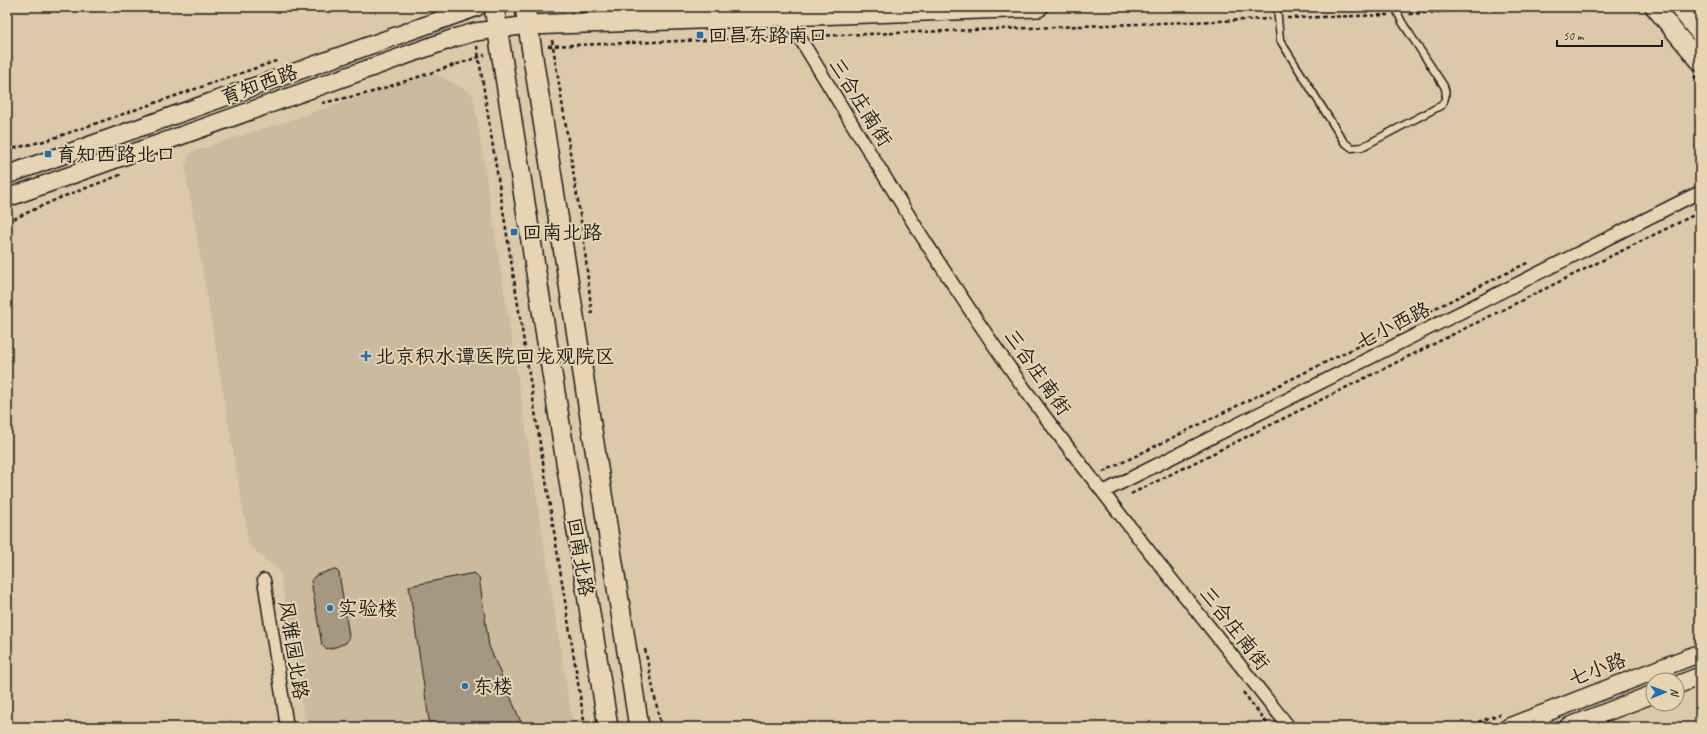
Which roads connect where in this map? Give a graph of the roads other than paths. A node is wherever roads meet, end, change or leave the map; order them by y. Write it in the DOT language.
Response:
graph roads {
  1 [pos="477,7"];
  2 [pos="494,7"];
  3 [pos="1038,7"];
  4 [pos="1276,7"];
  5 [pos="1395,7"];
  6 [pos="1654,7"];
  7 [pos="1678,7"];
  8 [pos="527,16"];
  9 [pos="787,17"];
  10 [pos="497,29"];
  11 [pos="1700,34"];
  12 [pos="1700,62"];
  13 [pos="7,175"];
  14 [pos="1700,192"];
  15 [pos="7,198"];
  16 [pos="1103,492"];
  17 [pos="264,580"];
  18 [pos="1700,653"];
  19 [pos="1700,676"];
  20 [pos="1685,682"];
  21 [pos="1645,697"];
  22 [pos="287,727"];
  23 [pos="608,727"];
  24 [pos="639,727"];
  25 [pos="1289,727"];
  26 [pos="1509,727"];
  27 [pos="1568,727"];
  1 -- 13 [label="street, 育知西路"];
  2 -- 10 [label="main road, 回南北路"];
  3 -- 9 [label="main road"];
  4 -- 5 [label="lane"];
  6 -- 12 [label="street"];
  7 -- 11 [label="street"];
  8 -- 9 [label="main road"];
  8 -- 10 [label="street, 育知西路"];
  8 -- 24 [label="main road, 回南北路"];
  9 -- 16 [label="street, 三合庄南街"];
  10 -- 15 [label="street, 育知西路"];
  10 -- 23 [label="main road, 回南北路"];
  14 -- 16 [label="street, 七小西路"];
  16 -- 25 [label="street, 三合庄南街"];
  17 -- 22 [label="street, 风雅园北路"];
  18 -- 26 [label="street, 七小路"];
  19 -- 20 [label="street"];
  21 -- 27 [label="street"];
}
